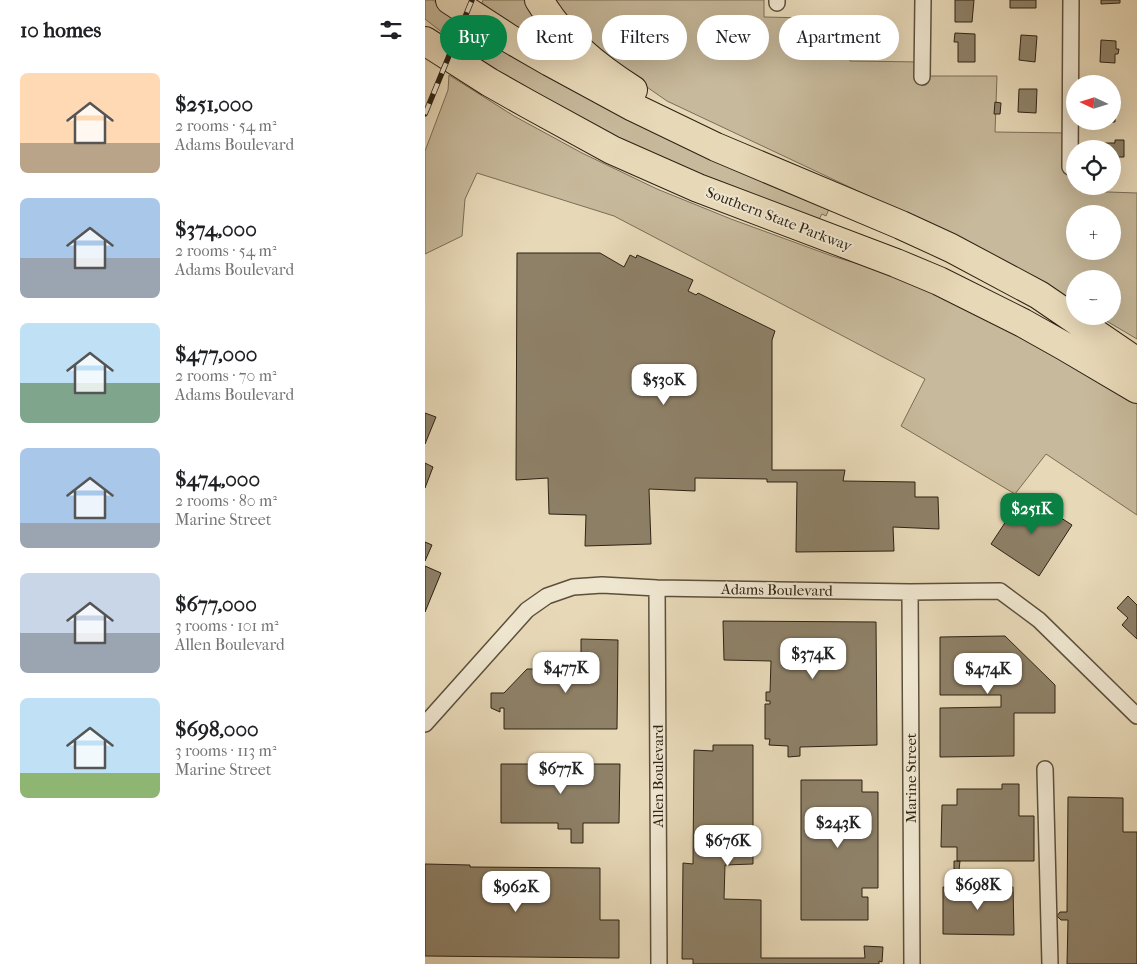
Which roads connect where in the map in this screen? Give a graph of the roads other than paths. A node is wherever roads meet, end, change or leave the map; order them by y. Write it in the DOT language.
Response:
graph roads {
  1 [pos="450,0"];
  2 [pos="539,0"];
  3 [pos="923,0"];
  4 [pos="1071,0"];
  5 [pos="432,49"];
  6 [pos="922,78"];
  7 [pos="1070,140"];
  8 [pos="717,148"];
  9 [pos="1137,362"];
  10 [pos="1137,389"];
  11 [pos="657,588"];
  12 [pos="910,592"];
  13 [pos="1137,716"];
  14 [pos="425,724"];
  15 [pos="1045,769"];
  16 [pos="659,964"];
  17 [pos="912,964"];
  18 [pos="1050,964"];
  1 -- 8 [label="highway"];
  2 -- 8 [label="highway"];
  3 -- 6 [label="street"];
  4 -- 7 [label="street"];
  5 -- 10 [label="highway, Southern State Parkway"];
  8 -- 9 [label="highway"];
  11 -- 12 [label="street, Adams Boulevard"];
  11 -- 14 [label="street, Adams Boulevard"];
  11 -- 16 [label="street, Allen Boulevard"];
  12 -- 13 [label="street, Adams Boulevard"];
  12 -- 17 [label="street, Marine Street"];
  15 -- 18 [label="street"];
}
